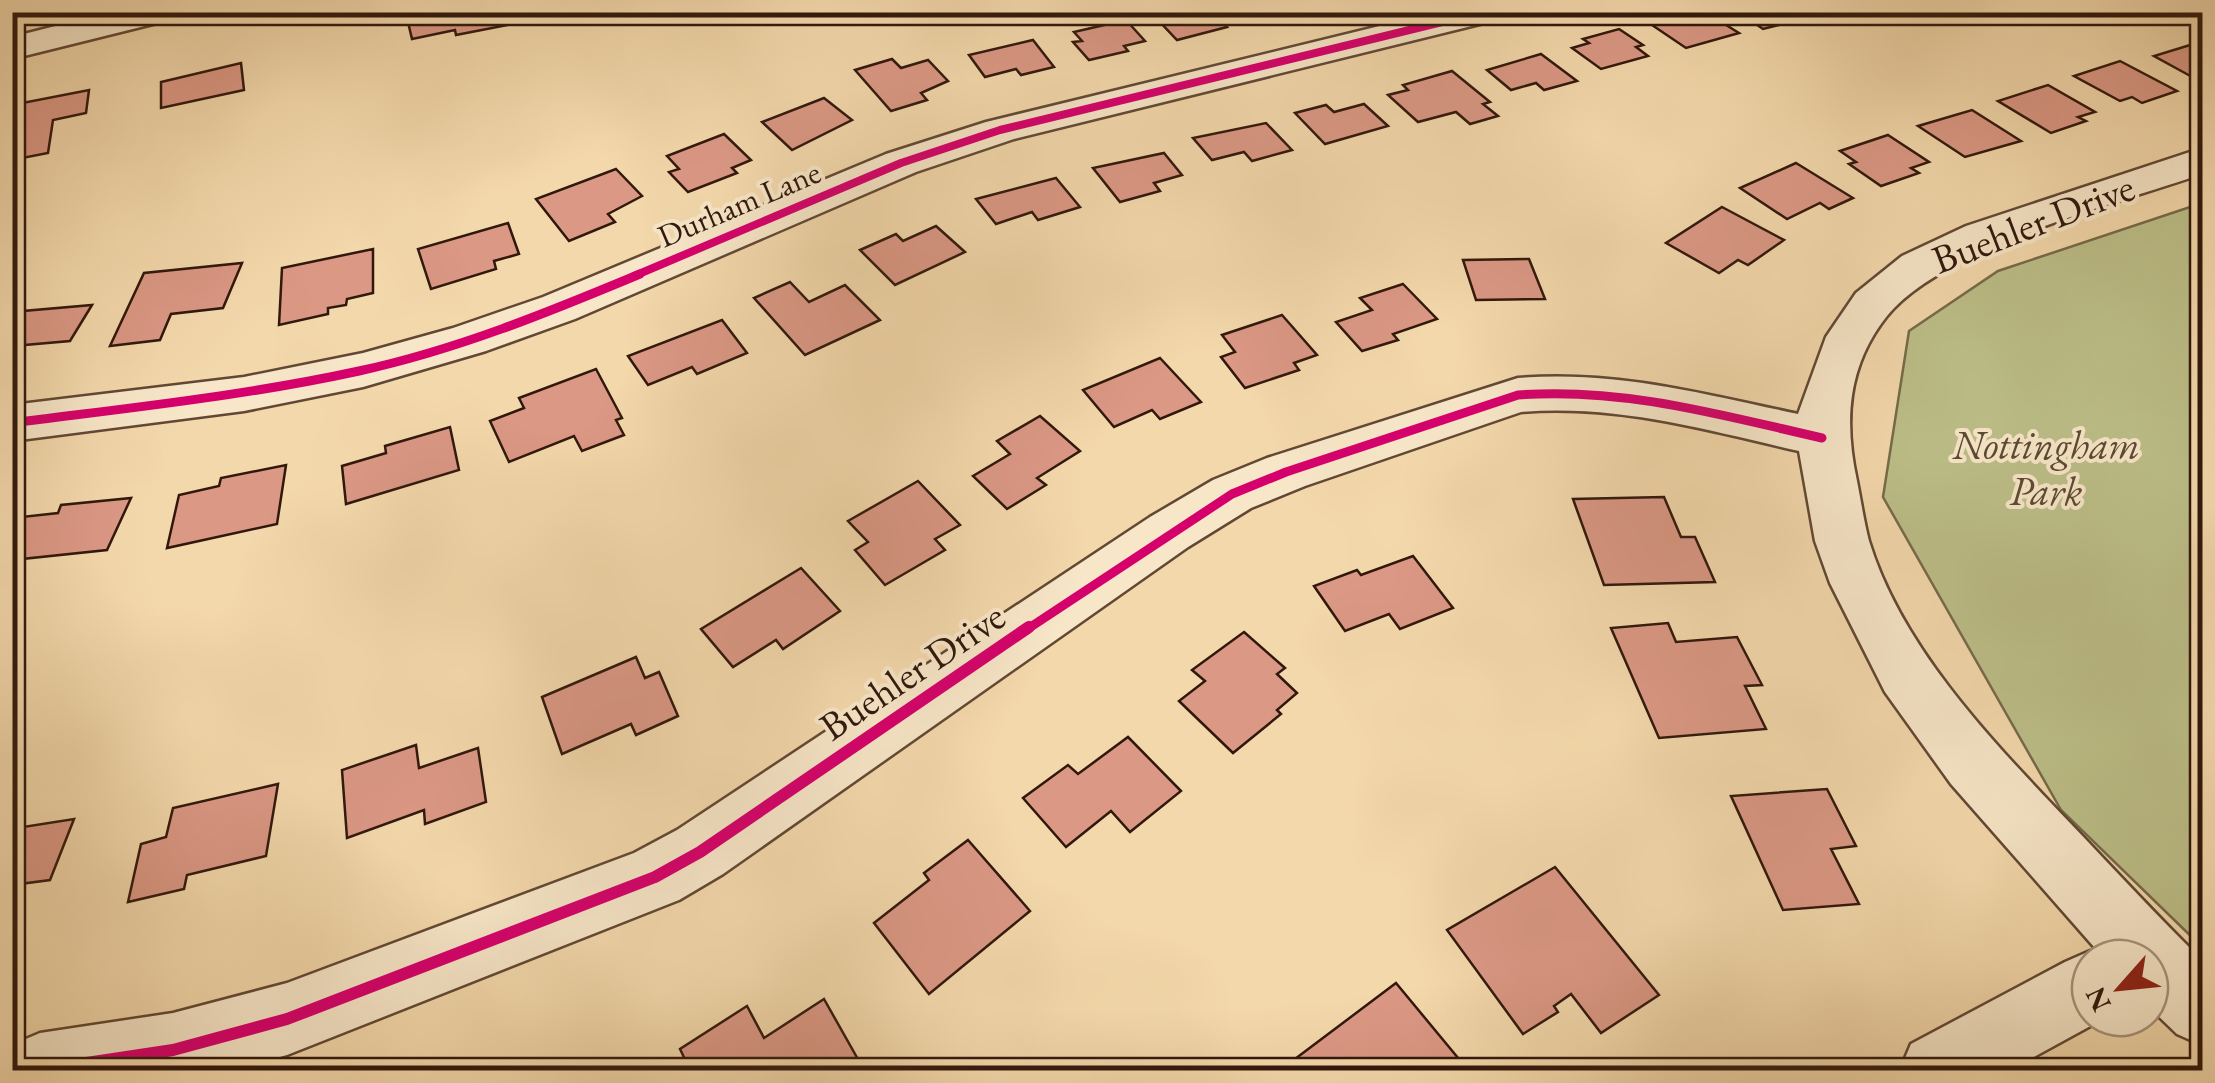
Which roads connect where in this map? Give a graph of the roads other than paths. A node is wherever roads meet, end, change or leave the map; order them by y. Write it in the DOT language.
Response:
graph roads {
  1 [pos="156,12"];
  2 [pos="1482,12"];
  3 [pos="12,48"];
  4 [pos="2202,160"];
  5 [pos="12,423"];
  6 [pos="1822,438"];
  7 [pos="2104,938"];
  8 [pos="2170,991"];
  9 [pos="2070,997"];
  10 [pos="2202,1009"];
  11 [pos="40,1070"];
  12 [pos="1936,1070"];
  1 -- 3 [label="street"];
  2 -- 5 [label="street, Durham Lane"];
  4 -- 6 [label="street, Buehler Drive"];
  6 -- 7 [label="street"];
  6 -- 11 [label="street, Buehler Drive"];
  8 -- 10 [label="street"];
  9 -- 12 [label="street"];
}
